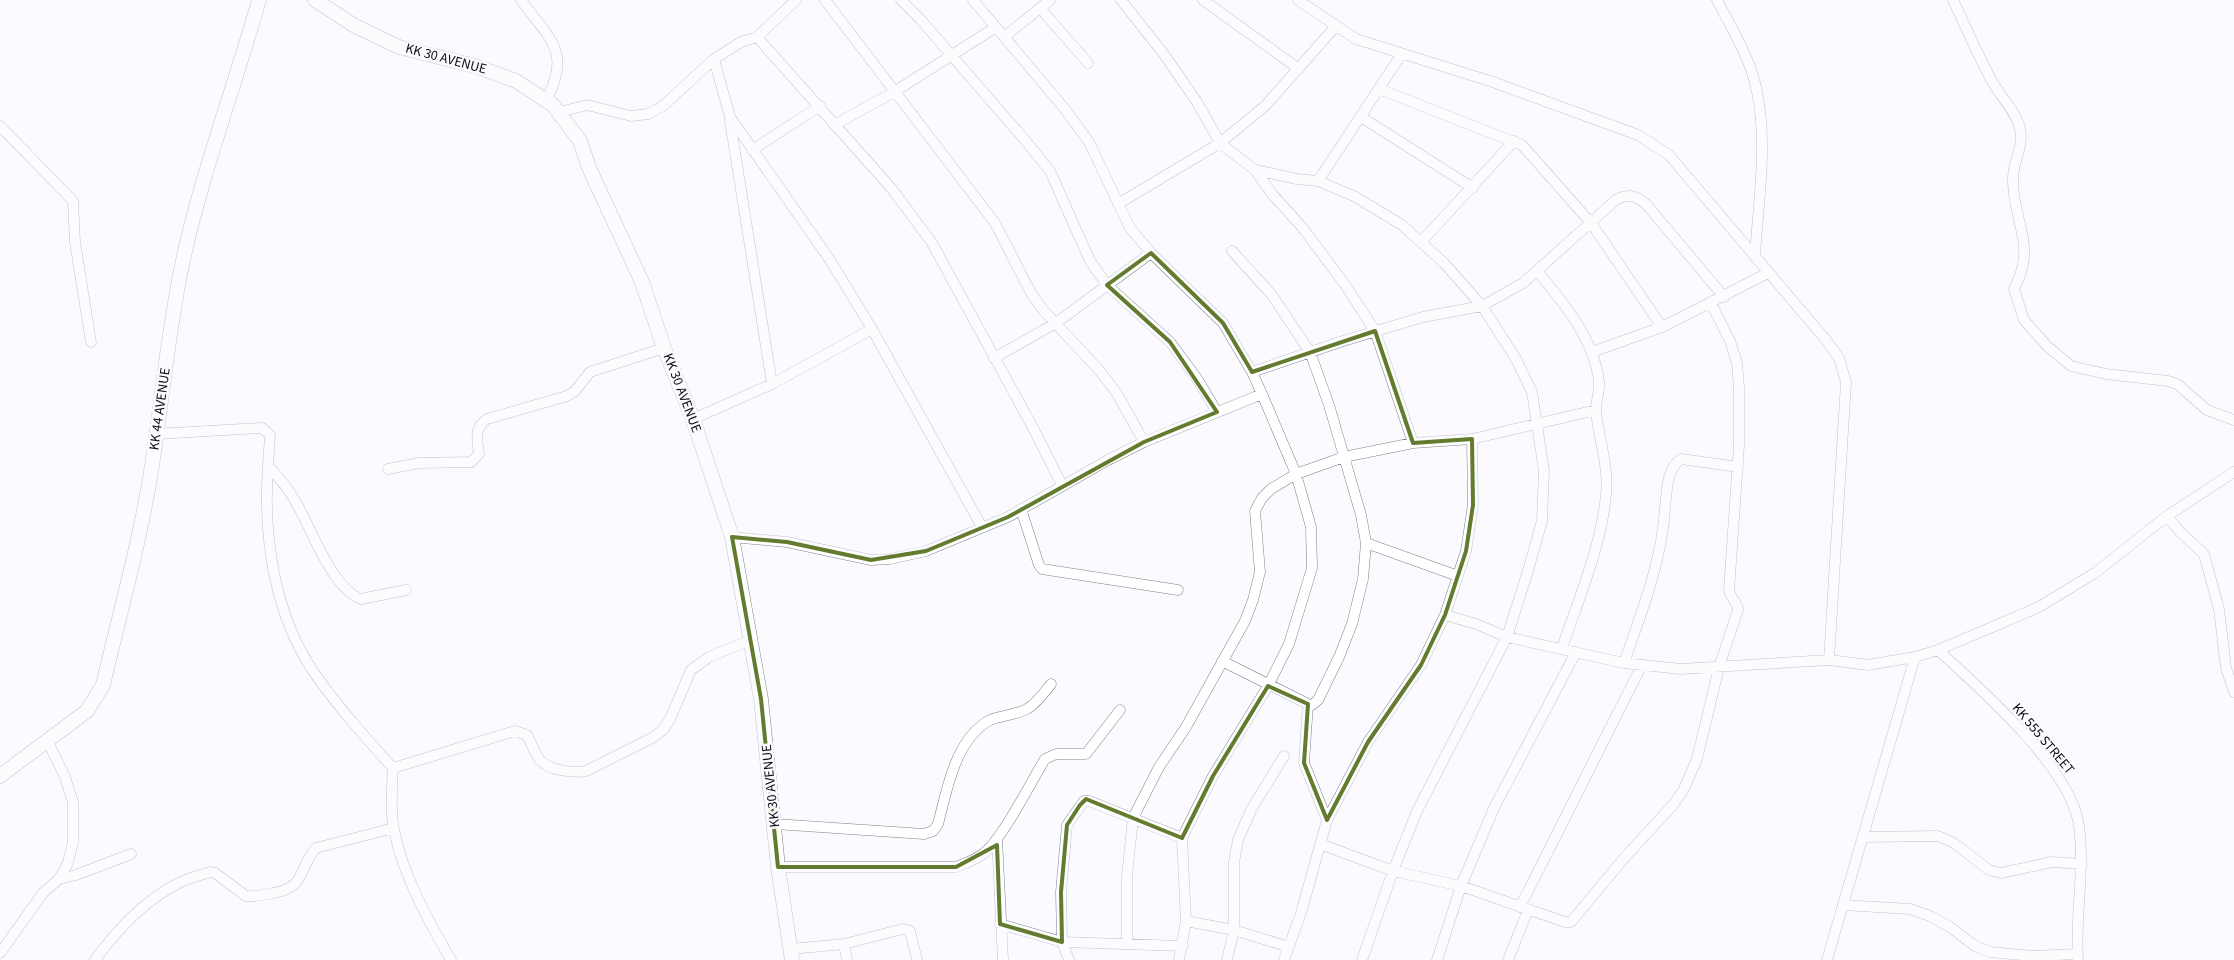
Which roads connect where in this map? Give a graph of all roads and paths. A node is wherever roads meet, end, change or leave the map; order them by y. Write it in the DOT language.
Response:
graph roads {
  1 [pos="259,0"];
  2 [pos="315,0"];
  3 [pos="521,0"];
  4 [pos="796,0"];
  5 [pos="825,0"];
  6 [pos="901,0"];
  7 [pos="973,0"];
  8 [pos="1050,0"];
  9 [pos="1121,0"];
  10 [pos="1203,0"];
  11 [pos="1298,0"];
  12 [pos="1717,0"];
  13 [pos="1952,0"];
  14 [pos="1040,8"];
  15 [pos="1336,26"];
  16 [pos="996,27"];
  17 [pos="757,37"];
  18 [pos="1004,38"];
  19 [pos="1401,54"];
  20 [pos="951,56"];
  21 [pos="714,59"];
  22 [pos="1088,63"];
  23 [pos="1299,69"];
  24 [pos="1379,89"];
  25 [pos="894,92"];
  26 [pos="547,99"];
  27 [pos="820,106"];
  28 [pos="560,112"];
  29 [pos="730,117"];
  30 [pos="1361,117"];
  31 [pos="834,125"];
  32 [pos="0,126"];
  33 [pos="1514,141"];
  34 [pos="1220,143"];
  35 [pos="752,150"];
  36 [pos="1255,170"];
  37 [pos="1318,180"];
  38 [pos="1473,188"];
  39 [pos="1118,204"];
  40 [pos="1591,223"];
  41 [pos="1421,242"];
  42 [pos="1232,251"];
  43 [pos="1151,253"];
  44 [pos="1755,257"];
  45 [pos="1537,271"];
  46 [pos="1768,273"];
  47 [pos="1107,286"];
  48 [pos="1724,297"];
  49 [pos="1712,304"];
  50 [pos="1482,306"];
  51 [pos="1056,323"];
  52 [pos="1662,327"];
  53 [pos="872,329"];
  54 [pos="1375,331"];
  55 [pos="91,342"];
  56 [pos="664,348"];
  57 [pos="1310,352"];
  58 [pos="1592,352"];
  59 [pos="994,358"];
  60 [pos="1252,372"];
  61 [pos="772,384"];
  62 [pos="1262,394"];
  63 [pos="1596,410"];
  64 [pos="1217,412"];
  65 [pos="693,419"];
  66 [pos="2234,420"];
  67 [pos="1538,424"];
  68 [pos="156,434"];
  69 [pos="1472,438"];
  70 [pos="1144,442"];
  71 [pos="1413,443"];
  72 [pos="1344,457"];
  73 [pos="268,466"];
  74 [pos="1738,467"];
  75 [pos="388,469"];
  76 [pos="2234,472"];
  77 [pos="1296,474"];
  78 [pos="1062,485"];
  79 [pos="1021,509"];
  80 [pos="2167,516"];
  81 [pos="982,527"];
  82 [pos="732,537"];
  83 [pos="1366,542"];
  84 [pos="1458,576"];
  85 [pos="406,590"];
  86 [pos="1178,590"];
  87 [pos="1445,615"];
  88 [pos="1507,637"];
  89 [pos="751,640"];
  90 [pos="1562,648"];
  91 [pos="1938,650"];
  92 [pos="1576,652"];
  93 [pos="1915,657"];
  94 [pos="1829,660"];
  95 [pos="1222,661"];
  96 [pos="1624,663"];
  97 [pos="1642,665"];
  98 [pos="1719,667"];
  99 [pos="1051,684"];
  100 [pos="1268,686"];
  101 [pos="2234,692"];
  102 [pos="1308,704"];
  103 [pos="1120,710"];
  104 [pos="47,740"];
  105 [pos="1284,756"];
  106 [pos="393,768"];
  107 [pos="0,776"];
  108 [pos="1133,818"];
  109 [pos="1327,820"];
  110 [pos="775,824"];
  111 [pos="394,828"];
  112 [pos="1862,837"];
  113 [pos="1182,838"];
  114 [pos="997,839"];
  115 [pos="1320,844"];
  116 [pos="131,854"];
  117 [pos="2082,864"];
  118 [pos="778,867"];
  119 [pos="1393,871"];
  120 [pos="59,879"];
  121 [pos="1461,886"];
  122 [pos="1843,905"];
  123 [pos="1524,908"];
  124 [pos="1186,921"];
  125 [pos="1000,924"];
  126 [pos="1234,930"];
  127 [pos="1062,942"];
  128 [pos="844,944"];
  129 [pos="1127,944"];
  130 [pos="1183,946"];
  131 [pos="1289,947"];
  132 [pos="0,953"];
  133 [pos="791,954"];
  134 [pos="2077,957"];
  135 [pos="2033,958"];
  136 [pos="1830,959"];
  137 [pos="95,960"];
  138 [pos="451,960"];
  139 [pos="847,960"];
  140 [pos="917,960"];
  141 [pos="1003,960"];
  142 [pos="1069,960"];
  143 [pos="1179,960"];
  144 [pos="1227,960"];
  145 [pos="1284,960"];
  146 [pos="1362,960"];
  147 [pos="1437,960"];
  148 [pos="1508,960"];
  1 -- 68 [label="main road, KK 44 AVENUE"];
  2 -- 26 [label="main road, KK 30 AVENUE"];
  3 -- 26 [label="street"];
  4 -- 17 [label="street"];
  5 -- 25 [label="street"];
  6 -- 20 [label="street"];
  7 -- 16 [label="street"];
  8 -- 14 [label="street"];
  9 -- 34 [label="street"];
  10 -- 23 [label="street"];
  11 -- 15 [label="street"];
  12 -- 44 [label="street"];
  13 -- 66 [label="street"];
  14 -- 18 [label="street"];
  14 -- 22 [label="street"];
  15 -- 19 [label="street"];
  15 -- 23 [label="street"];
  16 -- 18 [label="street"];
  16 -- 20 [label="street"];
  17 -- 21 [label="street"];
  17 -- 27 [label="street"];
  18 -- 39 [label="street"];
  19 -- 24 [label="street"];
  19 -- 44 [label="street"];
  20 -- 25 [label="street"];
  20 -- 47 [label="street"];
  21 -- 28 [label="street"];
  21 -- 29 [label="street"];
  23 -- 34 [label="street"];
  24 -- 30 [label="street"];
  24 -- 33 [label="street"];
  25 -- 31 [label="street"];
  25 -- 51 [label="street"];
  26 -- 28 [label="main road, KK 30 AVENUE"];
  27 -- 31 [label="street"];
  27 -- 35 [label="street"];
  28 -- 56 [label="main road, KK 30 AVENUE"];
  29 -- 35 [label="street"];
  29 -- 61 [label="street"];
  30 -- 37 [label="street"];
  30 -- 38 [label="street"];
  31 -- 59 [label="street"];
  32 -- 55 [label="street"];
  33 -- 38 [label="street"];
  33 -- 40 [label="street"];
  34 -- 36 [label="street"];
  34 -- 39 [label="street"];
  35 -- 53 [label="street"];
  36 -- 37 [label="street"];
  36 -- 54 [label="street"];
  37 -- 41 [label="street"];
  38 -- 41 [label="street"];
  39 -- 43 [label="street"];
  40 -- 45 [label="street"];
  40 -- 48 [label="street"];
  40 -- 52 [label="street"];
  41 -- 50 [label="street"];
  42 -- 57 [label="street"];
  43 -- 47 [label="street"];
  43 -- 60 [label="street"];
  44 -- 46 [label="street"];
  45 -- 50 [label="street"];
  45 -- 58 [label="street"];
  46 -- 48 [label="street"];
  46 -- 94 [label="street"];
  47 -- 51 [label="street"];
  47 -- 64 [label="street"];
  48 -- 49 [label="street"];
  49 -- 52 [label="street"];
  49 -- 74 [label="street"];
  50 -- 54 [label="street"];
  50 -- 67 [label="street"];
  51 -- 59 [label="street"];
  51 -- 70 [label="street"];
  52 -- 58 [label="street"];
  53 -- 61 [label="street"];
  53 -- 81 [label="street"];
  54 -- 57 [label="street"];
  54 -- 71 [label="street"];
  56 -- 65 [label="main road, KK 30 AVENUE"];
  56 -- 75 [label="street"];
  57 -- 60 [label="street"];
  57 -- 72 [label="street"];
  58 -- 63 [label="street"];
  59 -- 78 [label="street"];
  60 -- 62 [label="street"];
  61 -- 65 [label="street"];
  62 -- 64 [label="street"];
  62 -- 77 [label="street"];
  63 -- 67 [label="street"];
  63 -- 90 [label="street"];
  64 -- 70 [label="street"];
  65 -- 82 [label="main road, KK 30 AVENUE"];
  67 -- 69 [label="street"];
  67 -- 88 [label="street"];
  68 -- 73 [label="street"];
  68 -- 104 [label="main road, KK 44 AVENUE"];
  69 -- 71 [label="street"];
  69 -- 84 [label="street"];
  70 -- 78 [label="street"];
  71 -- 72 [label="street"];
  72 -- 77 [label="street"];
  72 -- 83 [label="street"];
  73 -- 85 [label="street"];
  73 -- 106 [label="street"];
  74 -- 96 [label="street"];
  74 -- 98 [label="street"];
  76 -- 80 [label="street"];
  77 -- 95 [label="street"];
  77 -- 100 [label="street"];
  78 -- 79 [label="street"];
  79 -- 81 [label="street"];
  79 -- 86 [label="street"];
  80 -- 91 [label="street"];
  80 -- 101 [label="street"];
  81 -- 82 [label="street"];
  82 -- 89 [label="main road, KK 30 AVENUE"];
  83 -- 84 [label="street"];
  83 -- 102 [label="street"];
  84 -- 87 [label="street"];
  87 -- 88 [label="street"];
  87 -- 109 [label="street"];
  88 -- 90 [label="street"];
  88 -- 119 [label="street"];
  89 -- 106 [label="street"];
  89 -- 110 [label="main road, KK 30 AVENUE"];
  90 -- 92 [label="street"];
  91 -- 93 [label="street"];
  91 -- 117 [label="street, KK 555 STREET"];
  92 -- 96 [label="street"];
  92 -- 121 [label="street"];
  93 -- 94 [label="street"];
  93 -- 112 [label="street"];
  94 -- 98 [label="street"];
  95 -- 100 [label="street"];
  95 -- 108 [label="street"];
  96 -- 97 [label="street"];
  97 -- 98 [label="street"];
  97 -- 123 [label="street"];
  98 -- 123 [label="street"];
  99 -- 110 [label="street"];
  100 -- 102 [label="street"];
  100 -- 113 [label="street"];
  102 -- 109 [label="street"];
  103 -- 114 [label="street"];
  104 -- 107 [label="main road, KK 44 AVENUE"];
  104 -- 120 [label="street"];
  105 -- 126 [label="street"];
  106 -- 111 [label="street"];
  108 -- 113 [label="street"];
  108 -- 127 [label="street"];
  108 -- 129 [label="street"];
  109 -- 115 [label="street"];
  110 -- 118 [label="main road, KK 30 AVENUE"];
  111 -- 137 [label="street"];
  111 -- 138 [label="street"];
  112 -- 117 [label="street"];
  112 -- 122 [label="street"];
  113 -- 124 [label="street"];
  114 -- 118 [label="street"];
  114 -- 125 [label="street"];
  115 -- 119 [label="street"];
  115 -- 131 [label="street"];
  116 -- 120 [label="street"];
  117 -- 134 [label="street, KK 555 STREET"];
  118 -- 133 [label="main road, KK 30 AVENUE"];
  119 -- 121 [label="street"];
  119 -- 146 [label="street"];
  120 -- 132 [label="street"];
  121 -- 123 [label="street"];
  121 -- 147 [label="street"];
  122 -- 135 [label="street"];
  122 -- 136 [label="street"];
  123 -- 148 [label="street"];
  124 -- 126 [label="street"];
  124 -- 130 [label="street"];
  125 -- 127 [label="street"];
  125 -- 141 [label="street"];
  126 -- 131 [label="street"];
  126 -- 144 [label="street"];
  127 -- 129 [label="street"];
  127 -- 142 [label="street"];
  128 -- 133 [label="street"];
  128 -- 139 [label="street"];
  128 -- 140 [label="street"];
  129 -- 130 [label="street"];
  130 -- 143 [label="street"];
  131 -- 145 [label="street"];
  134 -- 135 [label="street"];
}
